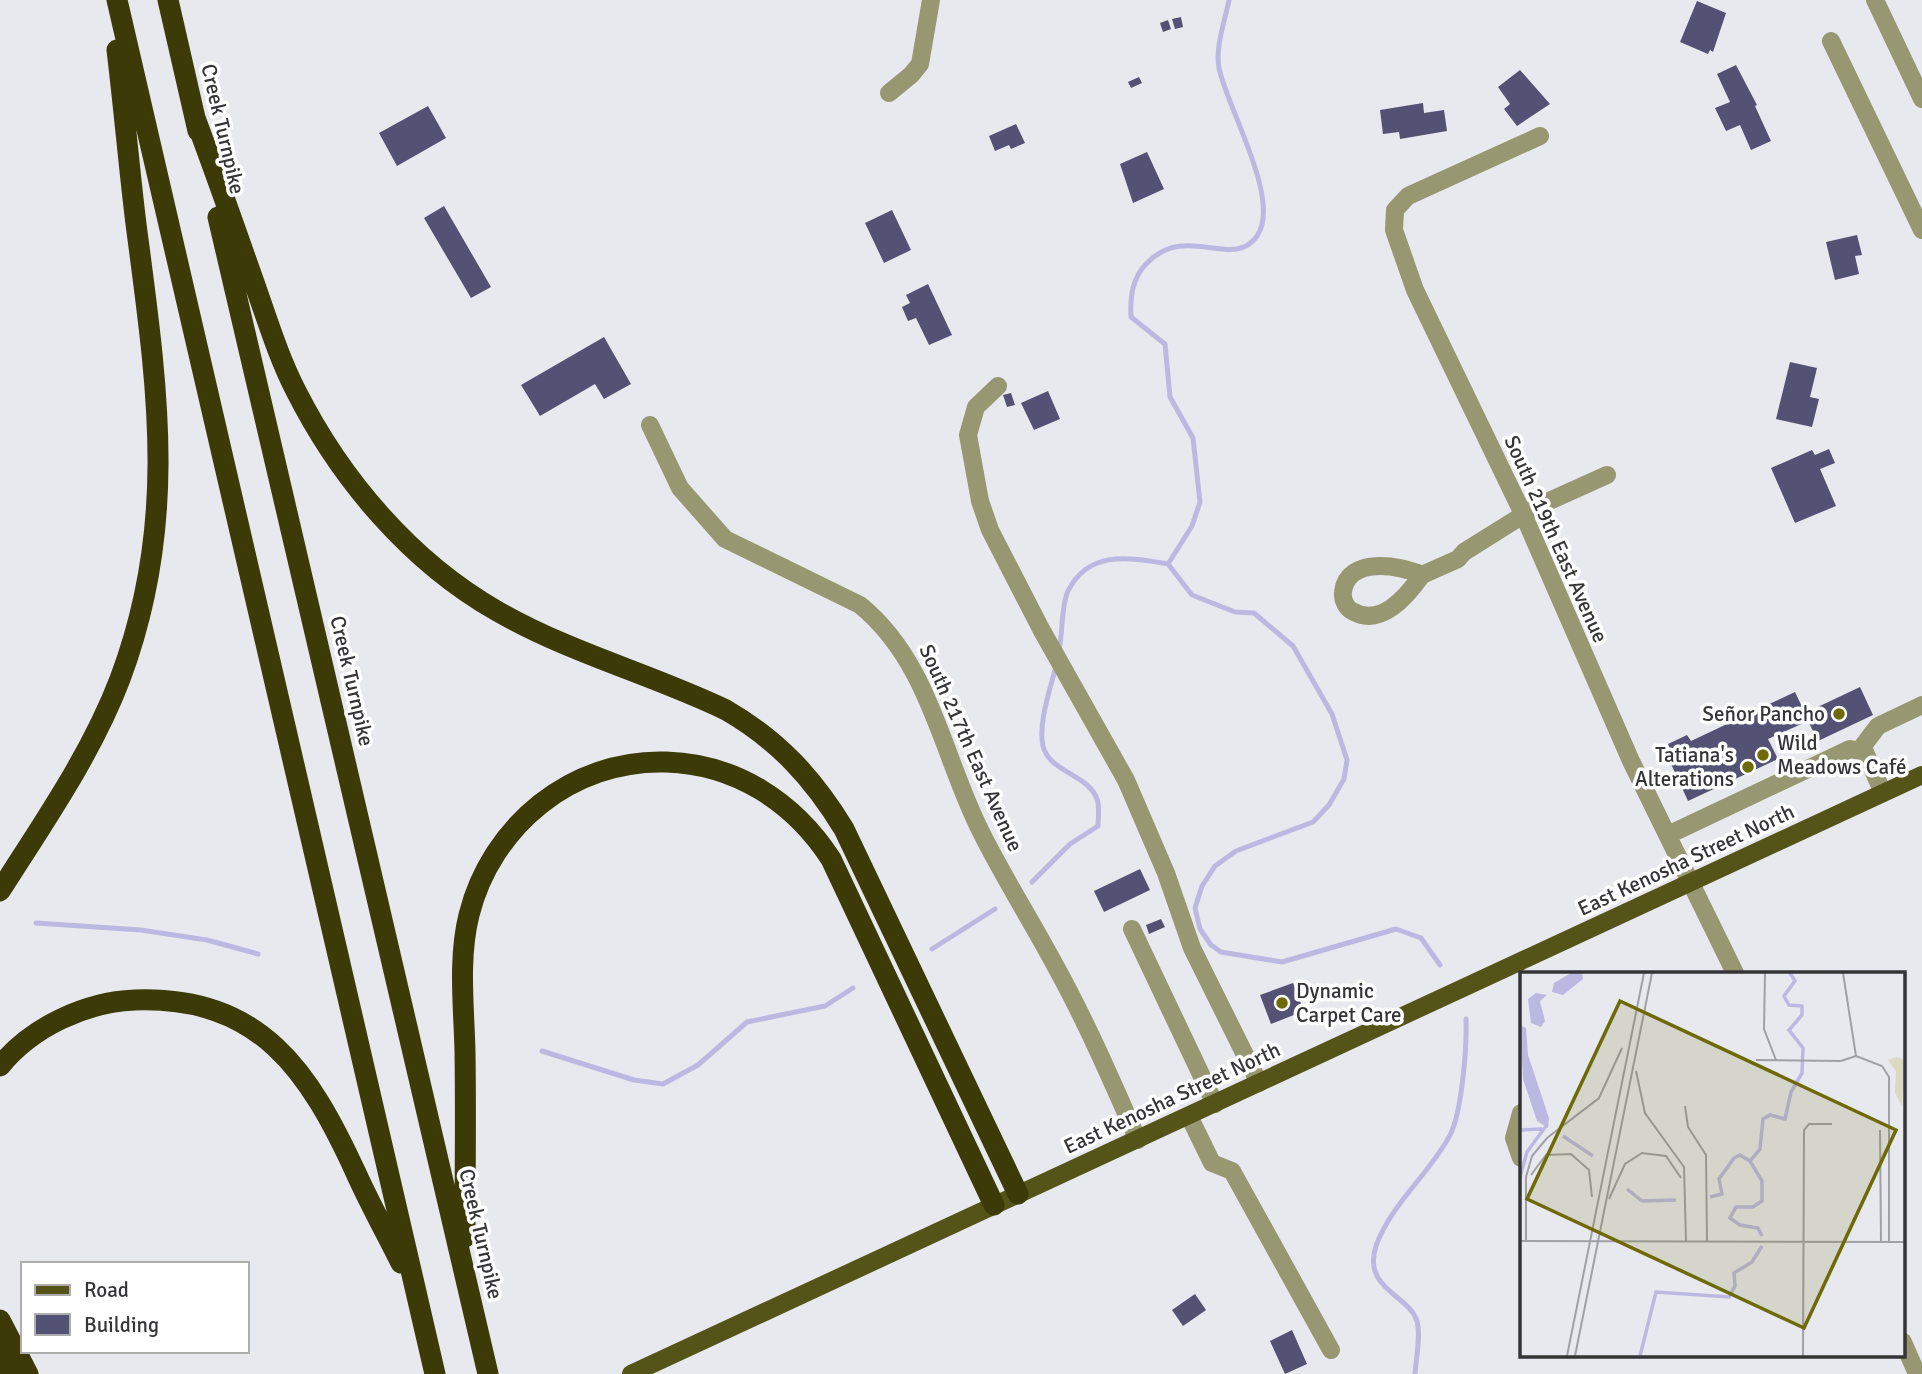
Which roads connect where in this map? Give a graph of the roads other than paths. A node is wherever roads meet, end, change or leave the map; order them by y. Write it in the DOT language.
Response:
graph roads {
  1 [pos="111,0"];
  2 [pos="117,0"];
  3 [pos="168,0"];
  4 [pos="931,0"];
  5 [pos="1875,0"];
  6 [pos="1831,41"];
  7 [pos="889,93"];
  8 [pos="1922,99"];
  9 [pos="195,118"];
  10 [pos="1540,136"];
  11 [pos="1922,230"];
  12 [pos="998,386"];
  13 [pos="650,425"];
  14 [pos="1607,475"];
  15 [pos="1524,516"];
  16 [pos="1422,575"];
  17 [pos="1922,705"];
  18 [pos="1859,751"];
  19 [pos="1922,775"];
  20 [pos="1884,793"];
  21 [pos="1668,835"];
  22 [pos="1691,884"];
  23 [pos="0,891"];
  24 [pos="1132,929"];
  25 [pos="1735,972"];
  26 [pos="0,1066"];
  27 [pos="1259,1083"];
  28 [pos="1214,1104"];
  29 [pos="1188,1116"];
  30 [pos="1520,1117"];
  31 [pos="1138,1140"];
  32 [pos="1520,1155"];
  33 [pos="1018,1194"];
  34 [pos="994,1205"];
  35 [pos="464,1271"];
  36 [pos="417,1293"];
  37 [pos="0,1320"];
  38 [pos="1904,1344"];
  39 [pos="1331,1350"];
  40 [pos="0,1353"];
  41 [pos="10,1374"];
  42 [pos="28,1374"];
  43 [pos="435,1374"];
  44 [pos="488,1374"];
  45 [pos="631,1374"];
  46 [pos="1917,1374"];
  1 -- 23 [label="highway"];
  2 -- 36 [label="highway"];
  3 -- 9 [label="highway, Creek Turnpike"];
  4 -- 7 [label="street"];
  5 -- 8 [label="street"];
  6 -- 11 [label="street"];
  9 -- 33 [label="highway"];
  9 -- 35 [label="highway, Creek Turnpike"];
  10 -- 15 [label="street, South 219th East Avenue"];
  12 -- 27 [label="street"];
  13 -- 31 [label="street, South 217th East Avenue"];
  14 -- 15 [label="street"];
  15 -- 16 [label="street"];
  15 -- 21 [label="street, South 219th East Avenue"];
  17 -- 18 [label="street"];
  18 -- 20 [label="street"];
  18 -- 21 [label="street"];
  19 -- 20 [label="main road, East Kenosha Street North"];
  20 -- 22 [label="main road, East Kenosha Street North"];
  21 -- 22 [label="street, South 219th East Avenue"];
  22 -- 25 [label="street, South 219th East Avenue"];
  22 -- 27 [label="main road, East Kenosha Street North"];
  24 -- 28 [label="street"];
  26 -- 36 [label="highway"];
  27 -- 28 [label="main road, East Kenosha Street North"];
  28 -- 29 [label="main road, East Kenosha Street North"];
  29 -- 31 [label="main road, East Kenosha Street North"];
  29 -- 39 [label="street"];
  30 -- 32 [label="street"];
  31 -- 33 [label="main road, East Kenosha Street North"];
  33 -- 34 [label="main road, East Kenosha Street North"];
  34 -- 35 [label="highway"];
  34 -- 45 [label="main road, East Kenosha Street North"];
  35 -- 44 [label="highway, Creek Turnpike"];
  36 -- 43 [label="highway"];
  37 -- 42 [label="highway"];
  38 -- 46 [label="street"];
  40 -- 41 [label="highway"];
}
